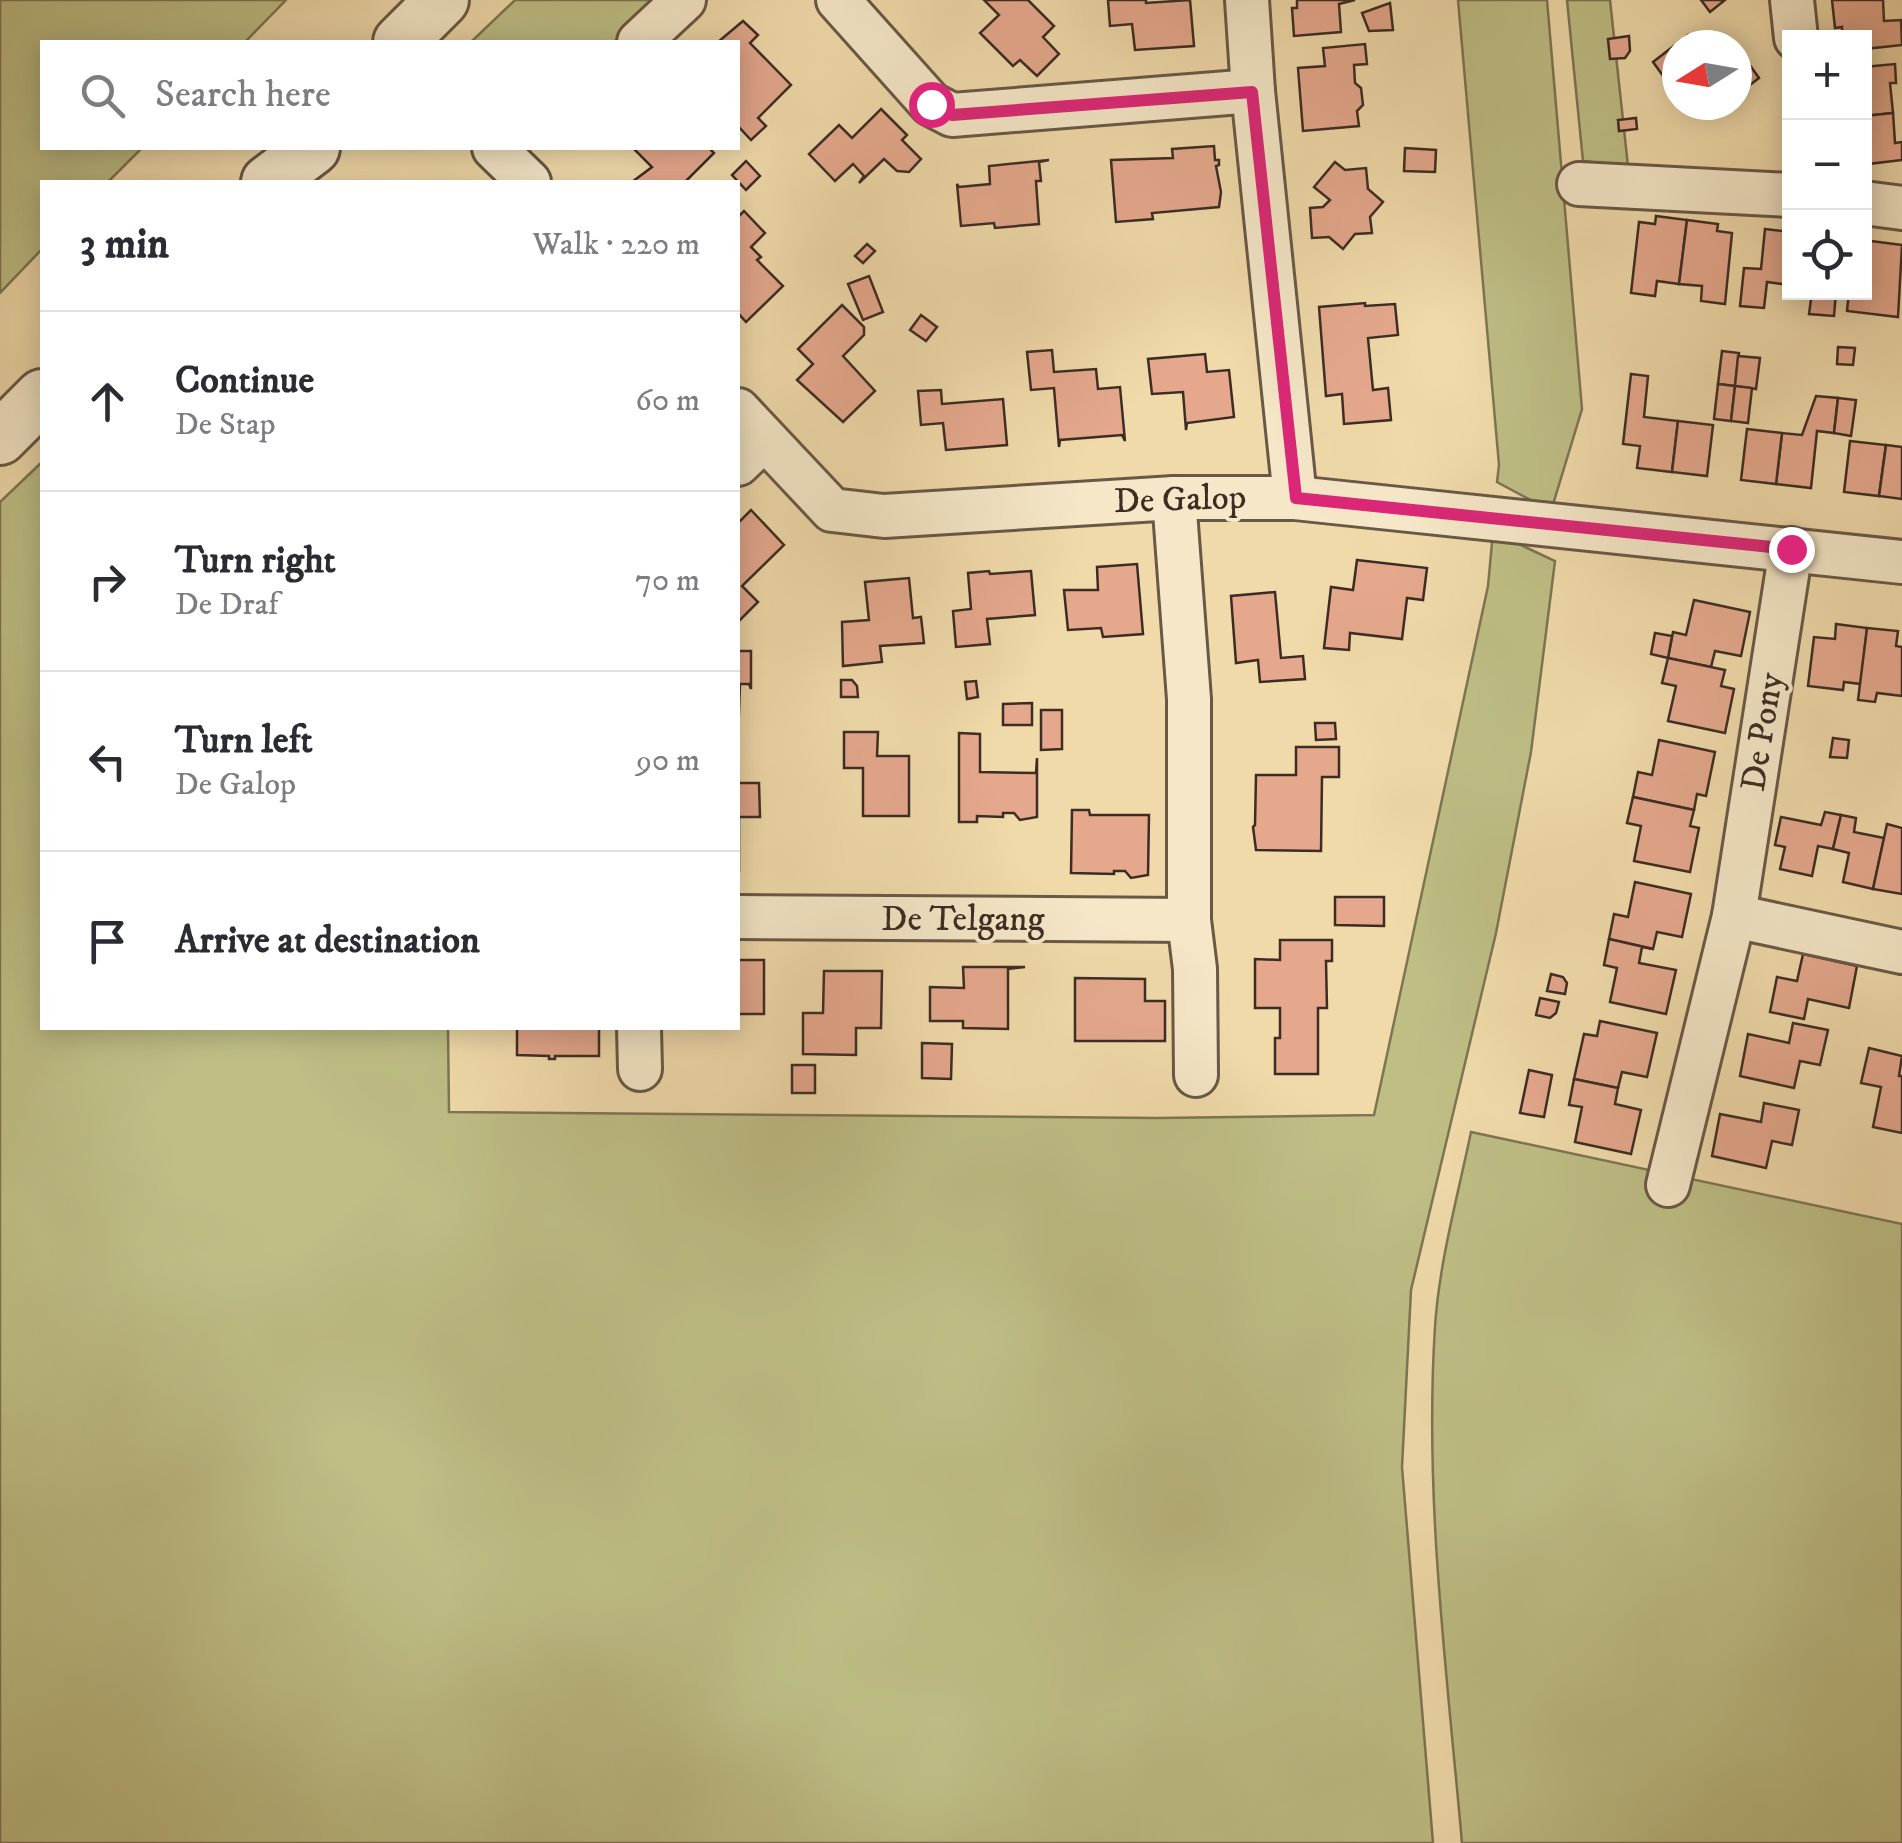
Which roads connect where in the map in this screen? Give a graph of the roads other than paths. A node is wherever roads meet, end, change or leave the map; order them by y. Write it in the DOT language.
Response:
graph roads {
  1 [pos="442,0"];
  2 [pos="684,0"];
  3 [pos="838,0"];
  4 [pos="1246,0"];
  5 [pos="1792,0"];
  6 [pos="1795,30"];
  7 [pos="402,40"];
  8 [pos="641,40"];
  9 [pos="1252,92"];
  10 [pos="274,150"];
  11 [pos="310,150"];
  12 [pos="251,180"];
  13 [pos="271,180"];
  14 [pos="1580,184"];
  15 [pos="1782,194"];
  16 [pos="1872,204"];
  17 [pos="1902,208"];
  18 [pos="40,398"];
  19 [pos="0,438"];
  20 [pos="746,438"];
  21 [pos="1174,498"];
  22 [pos="1296,498"];
  23 [pos="1791,549"];
  24 [pos="1902,562"];
  25 [pos="1734,916"];
  26 [pos="740,917"];
  27 [pos="1189,920"];
  28 [pos="1902,952"];
  29 [pos="1196,1075"];
  30 [pos="1668,1185"];
  1 -- 7 [label="street"];
  2 -- 8 [label="street"];
  3 -- 9 [label="street"];
  4 -- 9 [label="street"];
  5 -- 6 [label="street"];
  9 -- 22 [label="street"];
  10 -- 12 [label="street"];
  11 -- 13 [label="street"];
  14 -- 15 [label="street"];
  16 -- 17 [label="street"];
  18 -- 19 [label="street"];
  20 -- 21 [label="street, De Galop"];
  21 -- 22 [label="street, De Galop"];
  21 -- 27 [label="street"];
  22 -- 23 [label="street, De Galop"];
  23 -- 24 [label="street, De Galop"];
  23 -- 25 [label="street, De Pony"];
  25 -- 28 [label="street"];
  25 -- 30 [label="street, De Pony"];
  26 -- 27 [label="street, De Telgang"];
  27 -- 29 [label="street"];
}
